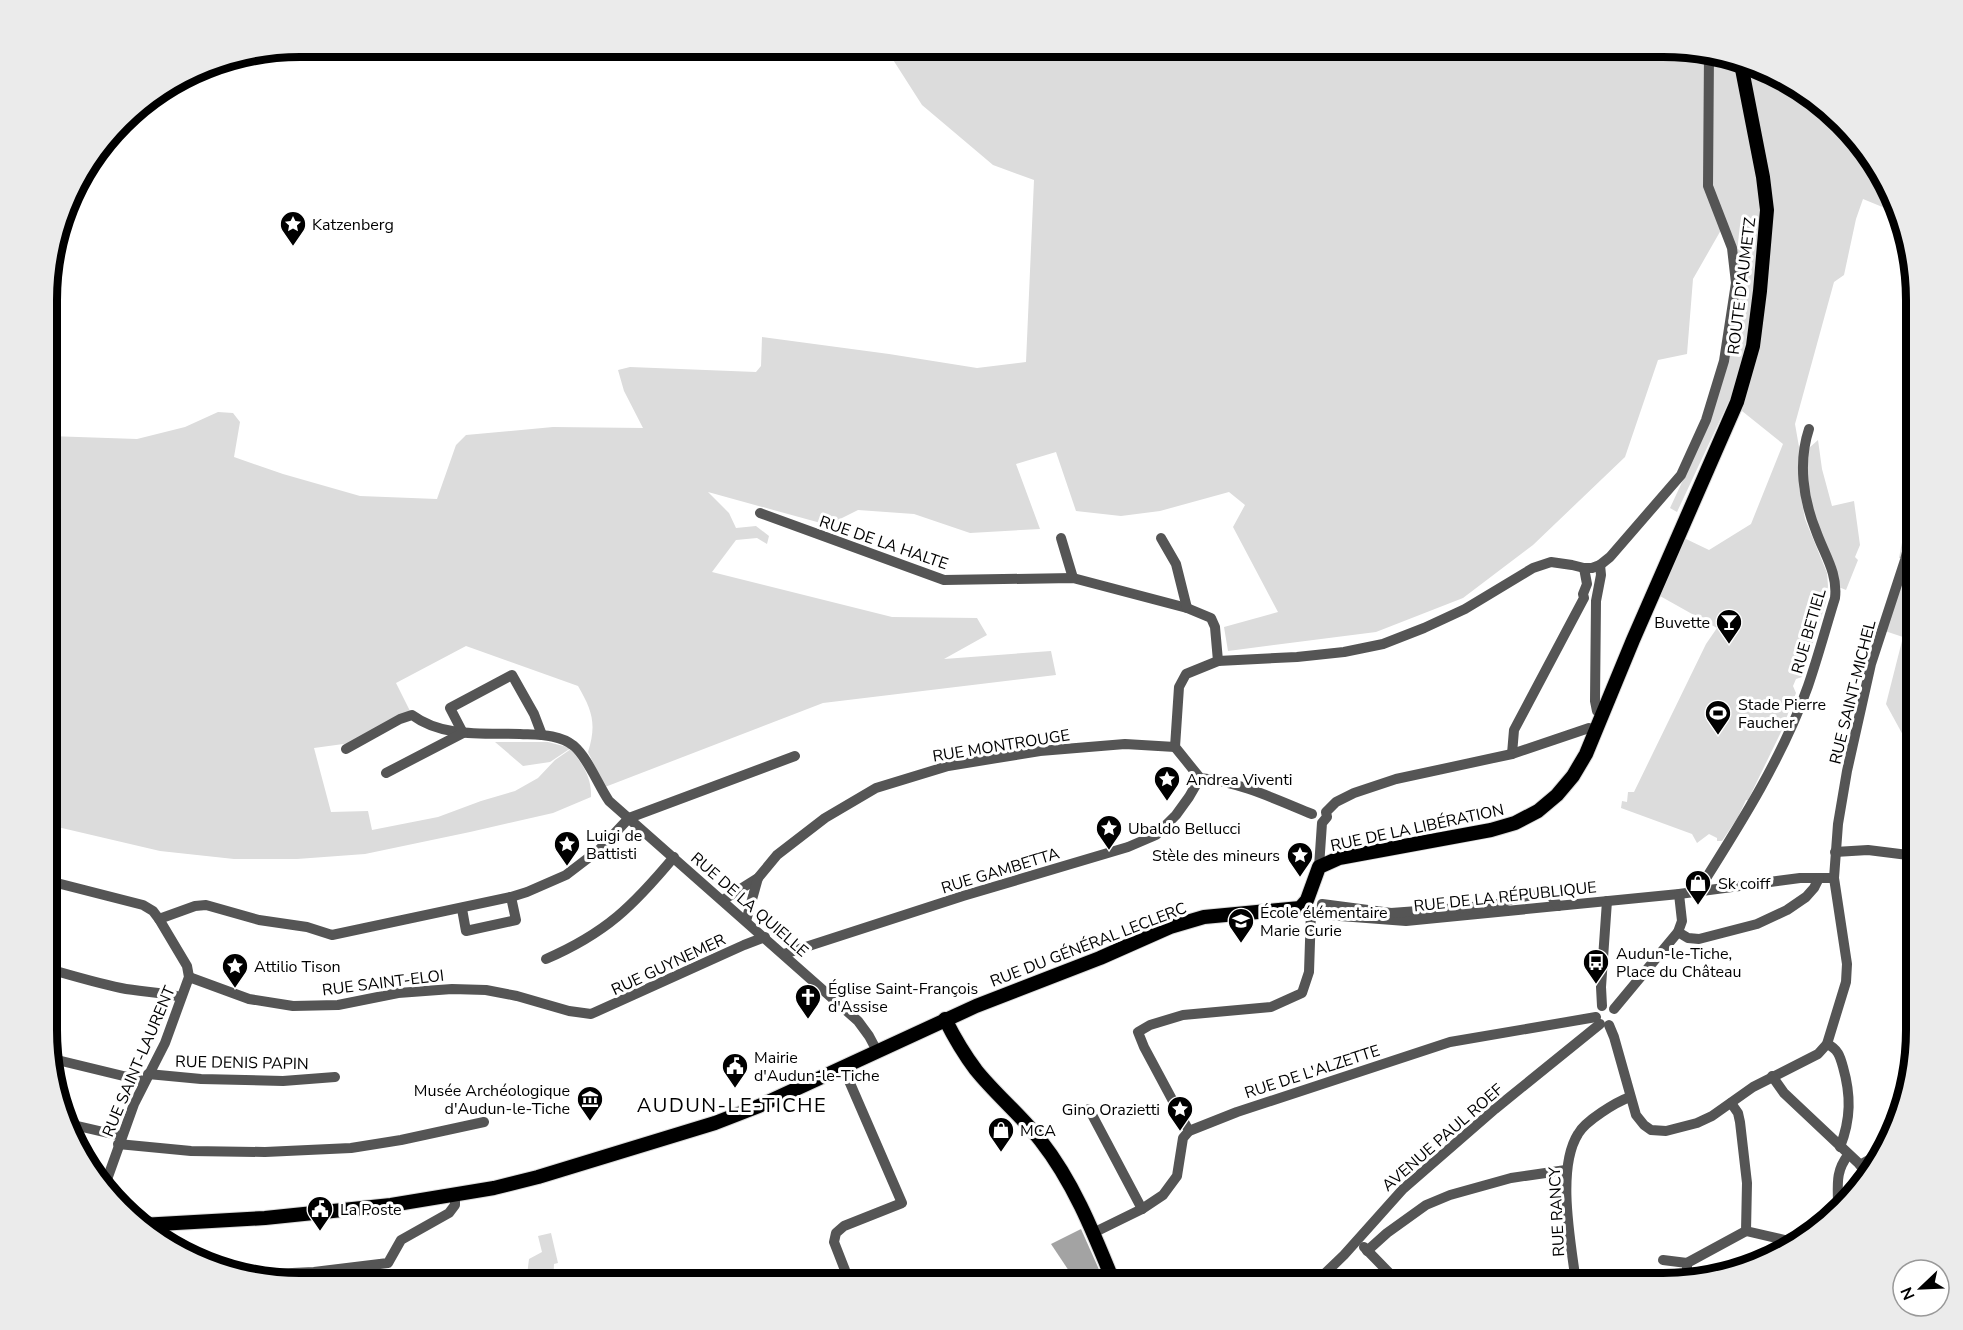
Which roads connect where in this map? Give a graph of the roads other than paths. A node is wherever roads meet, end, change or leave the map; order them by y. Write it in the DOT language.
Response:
graph roads {
  1 [pos="1709,62"];
  2 [pos="1742,70"];
  3 [pos="1809,429"];
  4 [pos="760,513"];
  5 [pos="1061,538"];
  6 [pos="1161,538"];
  7 [pos="1906,556"];
  8 [pos="1600,565"];
  9 [pos="1584,568"];
  10 [pos="1073,578"];
  11 [pos="1584,598"];
  12 [pos="1596,599"];
  13 [pos="1187,608"];
  14 [pos="1633,640"];
  15 [pos="1218,661"];
  16 [pos="1602,714"];
  17 [pos="1595,731"];
  18 [pos="463,733"];
  19 [pos="542,735"];
  20 [pos="1175,747"];
  21 [pos="346,749"];
  22 [pos="1512,754"];
  23 [pos="795,756"];
  24 [pos="386,772"];
  25 [pos="1200,778"];
  26 [pos="1324,817"];
  27 [pos="629,818"];
  28 [pos="1835,852"];
  29 [pos="1906,855"];
  30 [pos="674,857"];
  31 [pos="1319,867"];
  32 [pos="758,878"];
  33 [pos="1819,878"];
  34 [pos="1834,878"];
  35 [pos="57,883"];
  36 [pos="1698,891"];
  37 [pos="1679,894"];
  38 [pos="511,897"];
  39 [pos="723,900"];
  40 [pos="1607,901"];
  41 [pos="462,909"];
  42 [pos="1314,909"];
  43 [pos="159,919"];
  44 [pos="746,921"];
  45 [pos="1678,933"];
  46 [pos="765,938"];
  47 [pos="783,954"];
  48 [pos="546,959"];
  49 [pos="57,971"];
  50 [pos="189,978"];
  51 [pos="181,997"];
  52 [pos="1602,1006"];
  53 [pos="1614,1009"];
  54 [pos="582,1014"];
  55 [pos="945,1019"];
  56 [pos="1602,1022"];
  57 [pos="1827,1044"];
  58 [pos="877,1051"];
  59 [pos="59,1060"];
  60 [pos="843,1067"];
  61 [pos="1772,1076"];
  62 [pos="335,1077"];
  63 [pos="146,1078"];
  64 [pos="1630,1097"];
  65 [pos="1731,1103"];
  66 [pos="1089,1109"];
  67 [pos="484,1122"];
  68 [pos="78,1127"];
  69 [pos="1189,1131"];
  70 [pos="119,1140"];
  71 [pos="1844,1151"];
  72 [pos="1867,1161"];
  73 [pos="1860,1165"];
  74 [pos="1863,1168"];
  75 [pos="1566,1170"];
  76 [pos="107,1178"];
  77 [pos="454,1195"];
  78 [pos="1838,1199"];
  79 [pos="1142,1209"];
  80 [pos="1373,1221"];
  81 [pos="154,1224"];
  82 [pos="1746,1232"];
  83 [pos="1093,1233"];
  84 [pos="1387,1233"];
  85 [pos="1784,1240"];
  86 [pos="1357,1241"];
  87 [pos="1367,1251"];
  88 [pos="1663,1260"];
  89 [pos="1687,1263"];
  90 [pos="1688,1271"];
  91 [pos="296,1273"];
  92 [pos="846,1273"];
  93 [pos="1110,1273"];
  94 [pos="1325,1273"];
  95 [pos="1389,1273"];
  96 [pos="1575,1273"];
  1 -- 8 [label="street"];
  2 -- 14 [label="main road, ROUTE D'AUMETZ"];
  3 -- 36 [label="street, RUE BETIEL"];
  4 -- 10 [label="street, RUE DE LA HALTE"];
  5 -- 10 [label="street"];
  6 -- 13 [label="street"];
  7 -- 28 [label="street, RUE SAINT-MICHEL"];
  8 -- 9 [label="street"];
  8 -- 12 [label="street"];
  9 -- 11 [label="street"];
  9 -- 15 [label="street"];
  10 -- 13 [label="street, RUE DE LA HALTE"];
  11 -- 12 [label="street"];
  11 -- 22 [label="street"];
  12 -- 16 [label="street"];
  13 -- 15 [label="street, RUE DE LA HALTE"];
  14 -- 16 [label="main road, RUE DE LA LIBÉRATION"];
  15 -- 20 [label="street"];
  16 -- 17 [label="main road, RUE DE LA LIBÉRATION"];
  17 -- 22 [label="street"];
  17 -- 31 [label="main road, RUE DE LA LIBÉRATION"];
  18 -- 19 [label="street, RUE DE LA QUIELLE"];
  18 -- 19 [label="street"];
  18 -- 21 [label="street, RUE DE LA QUIELLE"];
  18 -- 24 [label="street"];
  19 -- 27 [label="street, RUE DE LA QUIELLE"];
  20 -- 25 [label="street"];
  20 -- 32 [label="street, RUE MONTROUGE"];
  22 -- 26 [label="street"];
  23 -- 27 [label="street"];
  25 -- 26 [label="street"];
  25 -- 47 [label="street, RUE GAMBETTA"];
  26 -- 31 [label="street"];
  27 -- 30 [label="street, RUE DE LA QUIELLE"];
  27 -- 38 [label="street"];
  28 -- 29 [label="street"];
  28 -- 34 [label="street, RUE SAINT-MICHEL"];
  30 -- 39 [label="street, RUE DE LA QUIELLE"];
  30 -- 48 [label="street"];
  31 -- 42 [label="main road"];
  32 -- 39 [label="street, RUE MONTROUGE"];
  32 -- 44 [label="street, RUE MONTROUGE"];
  33 -- 34 [label="street"];
  33 -- 36 [label="street"];
  33 -- 45 [label="street"];
  34 -- 57 [label="street, RUE SAINT-MICHEL"];
  35 -- 43 [label="street"];
  36 -- 37 [label="street"];
  37 -- 40 [label="street, RUE DE LA RÉPUBLIQUE"];
  37 -- 45 [label="street"];
  38 -- 41 [label="street"];
  38 -- 41 [label="street"];
  39 -- 44 [label="street, RUE DE LA QUIELLE"];
  40 -- 42 [label="street, RUE DE LA RÉPUBLIQUE"];
  40 -- 52 [label="street"];
  41 -- 43 [label="street"];
  42 -- 55 [label="main road, RUE DU GÉNÉRAL LECLERC"];
  42 -- 69 [label="street"];
  43 -- 50 [label="street, RUE SAINT-LAURENT"];
  44 -- 46 [label="street, RUE DE LA QUIELLE"];
  45 -- 53 [label="street"];
  46 -- 47 [label="street, RUE DE LA QUIELLE"];
  46 -- 54 [label="street, RUE GUYNEMER"];
  47 -- 58 [label="street, RUE DE LA QUIELLE"];
  49 -- 51 [label="street"];
  50 -- 51 [label="street, RUE SAINT-LAURENT"];
  50 -- 54 [label="street, RUE SAINT-ELOI"];
  51 -- 63 [label="street, RUE SAINT-LAURENT"];
  52 -- 53 [label="street"];
  52 -- 56 [label="street"];
  53 -- 56 [label="street"];
  55 -- 58 [label="main road, RUE DU GÉNÉRAL LECLERC"];
  55 -- 83 [label="main road"];
  56 -- 64 [label="street"];
  56 -- 69 [label="street, RUE DE L'ALZETTE"];
  56 -- 80 [label="street, AVENUE PAUL ROEF"];
  57 -- 61 [label="street"];
  57 -- 71 [label="street"];
  58 -- 60 [label="main road, RUE DU GÉNÉRAL LECLERC"];
  59 -- 63 [label="street, RUE DENIS PAPIN"];
  60 -- 77 [label="main road, RUE DU GÉNÉRAL LECLERC"];
  60 -- 92 [label="street"];
  61 -- 65 [label="street"];
  61 -- 71 [label="street"];
  62 -- 63 [label="street, RUE DENIS PAPIN"];
  63 -- 70 [label="street, RUE SAINT-LAURENT"];
  64 -- 65 [label="street"];
  64 -- 75 [label="street, RUE RANCY"];
  65 -- 82 [label="street"];
  66 -- 79 [label="street"];
  67 -- 70 [label="street"];
  68 -- 70 [label="street"];
  69 -- 79 [label="street"];
  70 -- 76 [label="street, RUE SAINT-LAURENT"];
  71 -- 73 [label="street"];
  71 -- 78 [label="street"];
  72 -- 73 [label="street"];
  73 -- 74 [label="street"];
  75 -- 84 [label="street"];
  75 -- 96 [label="street, RUE RANCY"];
  77 -- 81 [label="main road, RUE DU GÉNÉRAL LECLERC"];
  77 -- 91 [label="street"];
  79 -- 83 [label="street"];
  80 -- 84 [label="street"];
  80 -- 86 [label="street, AVENUE PAUL ROEF"];
  82 -- 85 [label="street"];
  82 -- 89 [label="street"];
  83 -- 93 [label="main road"];
  84 -- 87 [label="street"];
  86 -- 87 [label="street"];
  86 -- 94 [label="street, AVENUE PAUL ROEF"];
  87 -- 95 [label="street"];
  88 -- 89 [label="street"];
  89 -- 90 [label="street"];
}
